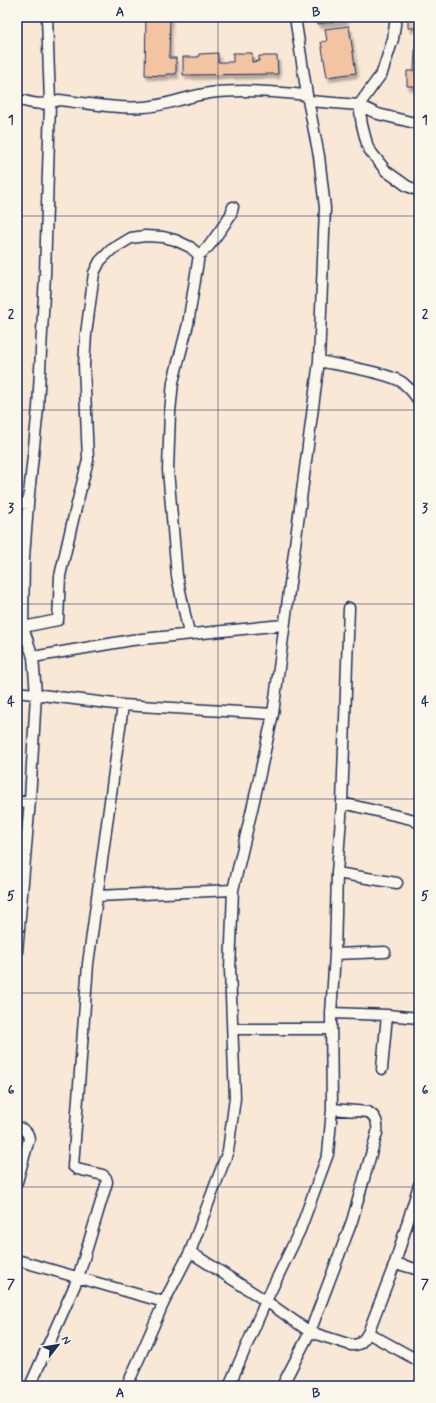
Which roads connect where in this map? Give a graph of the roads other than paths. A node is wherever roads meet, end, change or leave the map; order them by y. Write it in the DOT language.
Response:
graph roads {
  1 [pos="47,17"];
  2 [pos="295,17"];
  3 [pos="396,17"];
  4 [pos="17,98"];
  5 [pos="308,98"];
  6 [pos="50,103"];
  7 [pos="359,105"];
  8 [pos="419,124"];
  9 [pos="419,191"];
  10 [pos="233,207"];
  11 [pos="199,255"];
  12 [pos="319,361"];
  13 [pos="419,402"];
  14 [pos="17,503"];
  15 [pos="28,504"];
  16 [pos="348,608"];
  17 [pos="283,625"];
  18 [pos="23,627"];
  19 [pos="189,634"];
  20 [pos="33,658"];
  21 [pos="17,692"];
  22 [pos="36,694"];
  23 [pos="123,705"];
  24 [pos="273,714"];
  25 [pos="30,800"];
  26 [pos="17,803"];
  27 [pos="342,803"];
  28 [pos="419,823"];
  29 [pos="337,873"];
  30 [pos="397,882"];
  31 [pos="233,890"];
  32 [pos="97,896"];
  33 [pos="17,952"];
  34 [pos="385,952"];
  35 [pos="335,954"];
  36 [pos="331,1013"];
  37 [pos="387,1015"];
  38 [pos="419,1018"];
  39 [pos="233,1029"];
  40 [pos="332,1029"];
  41 [pos="382,1068"];
  42 [pos="332,1109"];
  43 [pos="17,1127"];
  44 [pos="17,1182"];
  45 [pos="419,1185"];
  46 [pos="190,1252"];
  47 [pos="17,1260"];
  48 [pos="395,1262"];
  49 [pos="419,1270"];
  50 [pos="78,1278"];
  51 [pos="266,1301"];
  52 [pos="164,1302"];
  53 [pos="310,1332"];
  54 [pos="368,1333"];
  55 [pos="419,1361"];
  56 [pos="30,1386"];
  57 [pos="127,1386"];
  58 [pos="229,1386"];
  59 [pos="282,1386"];
  1 -- 6 [label="street"];
  2 -- 5 [label="street"];
  3 -- 7 [label="street"];
  4 -- 6 [label="street"];
  5 -- 6 [label="street"];
  5 -- 7 [label="street"];
  5 -- 12 [label="street"];
  6 -- 15 [label="street"];
  7 -- 8 [label="street"];
  7 -- 9 [label="street"];
  10 -- 11 [label="street"];
  11 -- 18 [label="street"];
  11 -- 19 [label="street"];
  12 -- 13 [label="street"];
  12 -- 17 [label="street"];
  14 -- 15 [label="street"];
  15 -- 18 [label="street"];
  16 -- 27 [label="street"];
  17 -- 19 [label="street"];
  17 -- 24 [label="street"];
  18 -- 20 [label="street"];
  19 -- 20 [label="street"];
  20 -- 22 [label="street"];
  21 -- 22 [label="street"];
  22 -- 23 [label="street"];
  22 -- 25 [label="street"];
  23 -- 24 [label="street"];
  23 -- 32 [label="street"];
  24 -- 31 [label="street"];
  25 -- 26 [label="street"];
  25 -- 33 [label="street"];
  27 -- 28 [label="street"];
  27 -- 29 [label="street"];
  29 -- 30 [label="street"];
  29 -- 35 [label="street"];
  31 -- 32 [label="street"];
  31 -- 39 [label="street"];
  32 -- 50 [label="street"];
  34 -- 35 [label="street"];
  35 -- 36 [label="street"];
  36 -- 37 [label="street"];
  36 -- 40 [label="street"];
  37 -- 38 [label="street"];
  37 -- 41 [label="street"];
  39 -- 40 [label="street"];
  39 -- 46 [label="street"];
  40 -- 42 [label="street"];
  42 -- 51 [label="street"];
  42 -- 53 [label="street"];
  43 -- 44 [label="street"];
  45 -- 48 [label="street"];
  46 -- 51 [label="street"];
  46 -- 52 [label="street"];
  47 -- 50 [label="street"];
  48 -- 49 [label="street"];
  48 -- 54 [label="street"];
  50 -- 52 [label="street"];
  50 -- 56 [label="street"];
  51 -- 53 [label="street"];
  51 -- 58 [label="street"];
  52 -- 57 [label="street"];
  53 -- 54 [label="street"];
  53 -- 59 [label="street"];
  54 -- 55 [label="street"];
}
